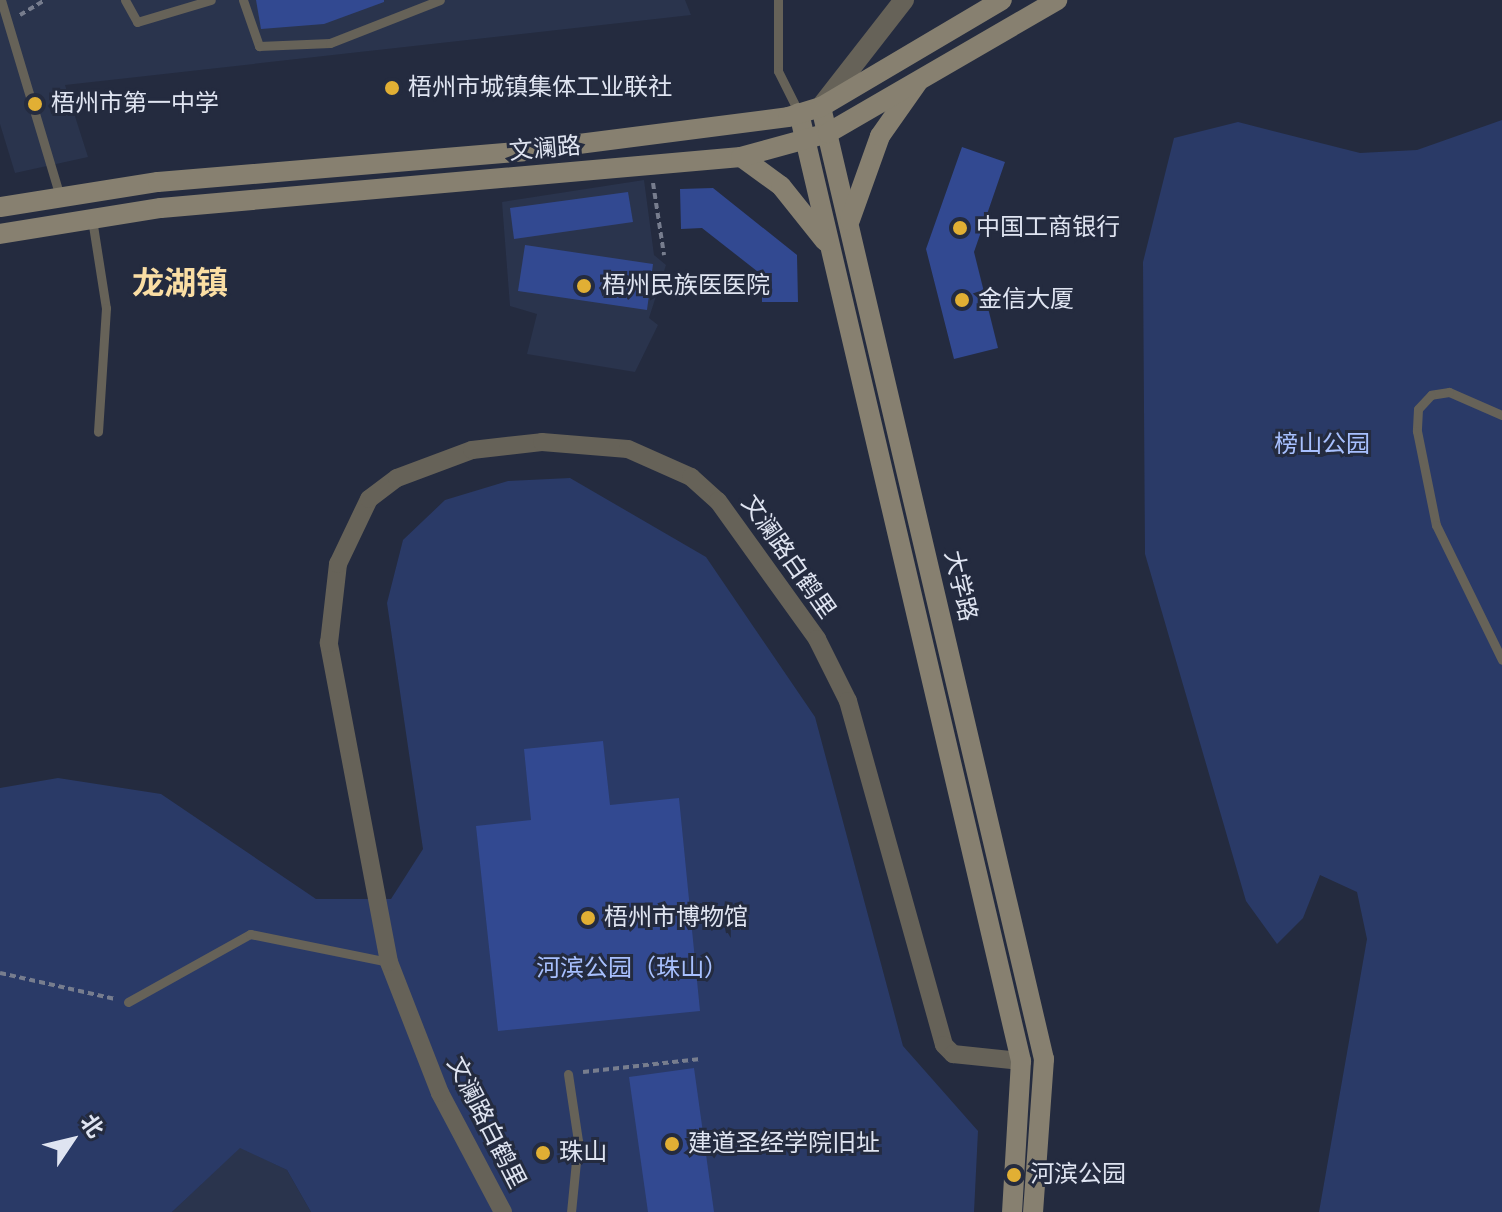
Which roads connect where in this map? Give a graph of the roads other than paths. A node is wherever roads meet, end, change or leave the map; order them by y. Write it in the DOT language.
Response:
graph roads {
  1 [pos="1,0"];
  2 [pos="125,0"];
  3 [pos="211,0"];
  4 [pos="243,0"];
  5 [pos="440,0"];
  6 [pos="778,0"];
  7 [pos="904,0"];
  8 [pos="1002,0"];
  9 [pos="1057,0"];
  10 [pos="4,25"];
  11 [pos="925,73"];
  12 [pos="821,107"];
  13 [pos="799,113"];
  14 [pos="828,133"];
  15 [pos="805,141"];
  16 [pos="741,157"];
  17 [pos="60,197"];
  18 [pos="0,207"];
  19 [pos="92,219"];
  20 [pos="849,224"];
  21 [pos="0,234"];
  22 [pos="831,249"];
  23 [pos="1502,415"];
  24 [pos="98,432"];
  25 [pos="1502,660"];
  26 [pos="389,962"];
  27 [pos="128,1002"];
  28 [pos="1021,1061"];
  29 [pos="568,1074"];
  30 [pos="503,1212"];
  31 [pos="571,1212"];
  32 [pos="1012,1212"];
  33 [pos="1033,1212"];
  1 -- 10 [label="lane"];
  2 -- 3 [label="lane"];
  4 -- 5 [label="lane"];
  6 -- 13 [label="lane"];
  7 -- 12 [label="street"];
  8 -- 12 [label="main road, 文澜路"];
  9 -- 11 [label="main road, 文澜路"];
  10 -- 17 [label="lane"];
  11 -- 14 [label="main road, 文澜路"];
  11 -- 20 [label="main road"];
  12 -- 13 [label="main road, 文澜路"];
  12 -- 14 [label="main road, 大学路"];
  13 -- 15 [label="main road, 大学路"];
  13 -- 17 [label="main road, 文澜路"];
  14 -- 15 [label="main road, 文澜路"];
  14 -- 20 [label="main road, 大学路"];
  15 -- 16 [label="main road, 文澜路"];
  15 -- 22 [label="main road, 大学路"];
  16 -- 19 [label="main road, 文澜路"];
  16 -- 22 [label="main road"];
  17 -- 18 [label="main road, 文澜路"];
  19 -- 21 [label="main road, 文澜路"];
  19 -- 24 [label="lane"];
  20 -- 33 [label="main road, 大学路"];
  22 -- 28 [label="main road, 大学路"];
  23 -- 25 [label="lane"];
  26 -- 27 [label="lane"];
  26 -- 28 [label="street, 文澜路白鹤里"];
  26 -- 30 [label="street, 文澜路白鹤里"];
  28 -- 32 [label="main road, 大学路"];
  29 -- 31 [label="lane"];
}
